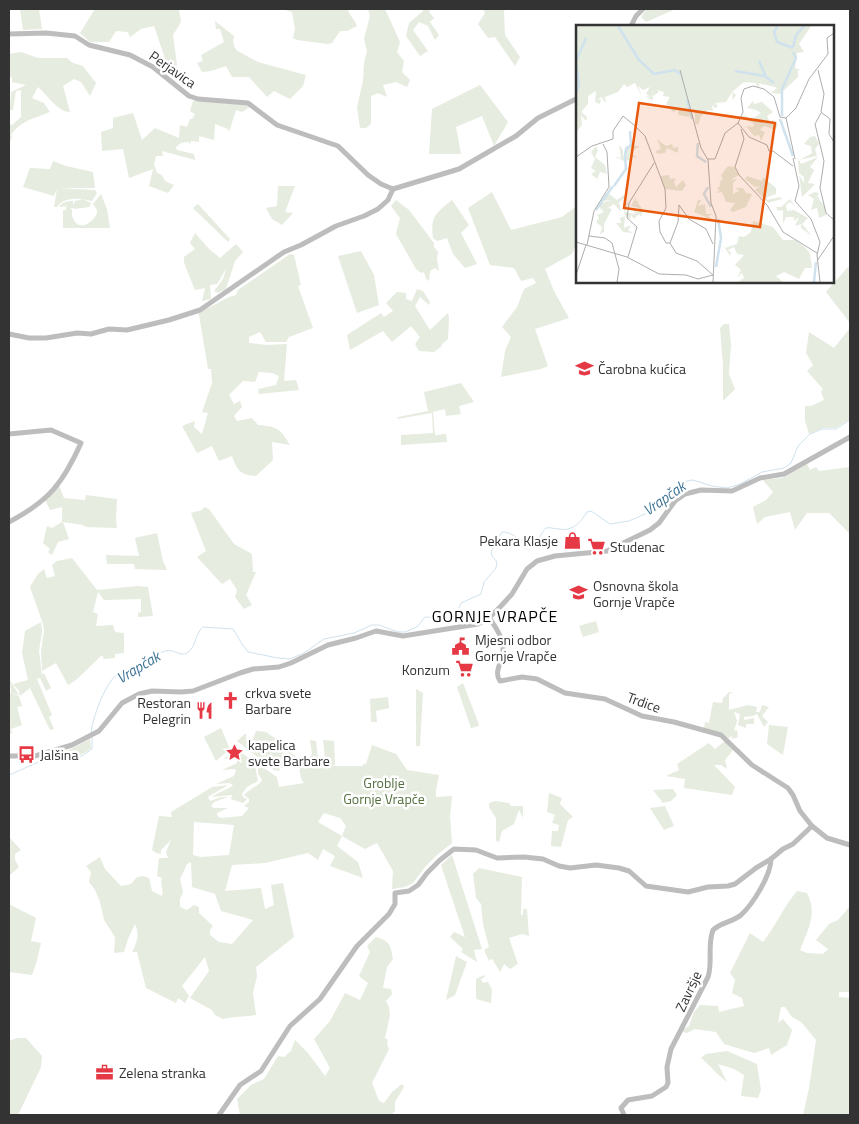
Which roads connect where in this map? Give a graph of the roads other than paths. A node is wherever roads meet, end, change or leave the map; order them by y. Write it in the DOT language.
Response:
graph roads {
  1 [pos="643,9"];
  2 [pos="632,25"];
  3 [pos="9,34"];
  4 [pos="576,99"];
  5 [pos="393,189"];
  6 [pos="9,334"];
  7 [pos="9,434"];
  8 [pos="850,437"];
  9 [pos="9,522"];
  10 [pos="489,618"];
  11 [pos="9,756"];
  12 [pos="812,826"];
  13 [pos="850,845"];
  14 [pos="772,859"];
  15 [pos="219,1115"];
  16 [pos="624,1115"];
  1 -- 2 [label="street"];
  3 -- 5 [label="street, Perjavica"];
  4 -- 5 [label="street"];
  5 -- 6 [label="street"];
  7 -- 9 [label="street"];
  8 -- 10 [label="street"];
  10 -- 11 [label="street"];
  10 -- 12 [label="street, Trdice"];
  12 -- 13 [label="street"];
  12 -- 14 [label="street"];
  14 -- 15 [label="street"];
  14 -- 16 [label="street, Završje"];
}
